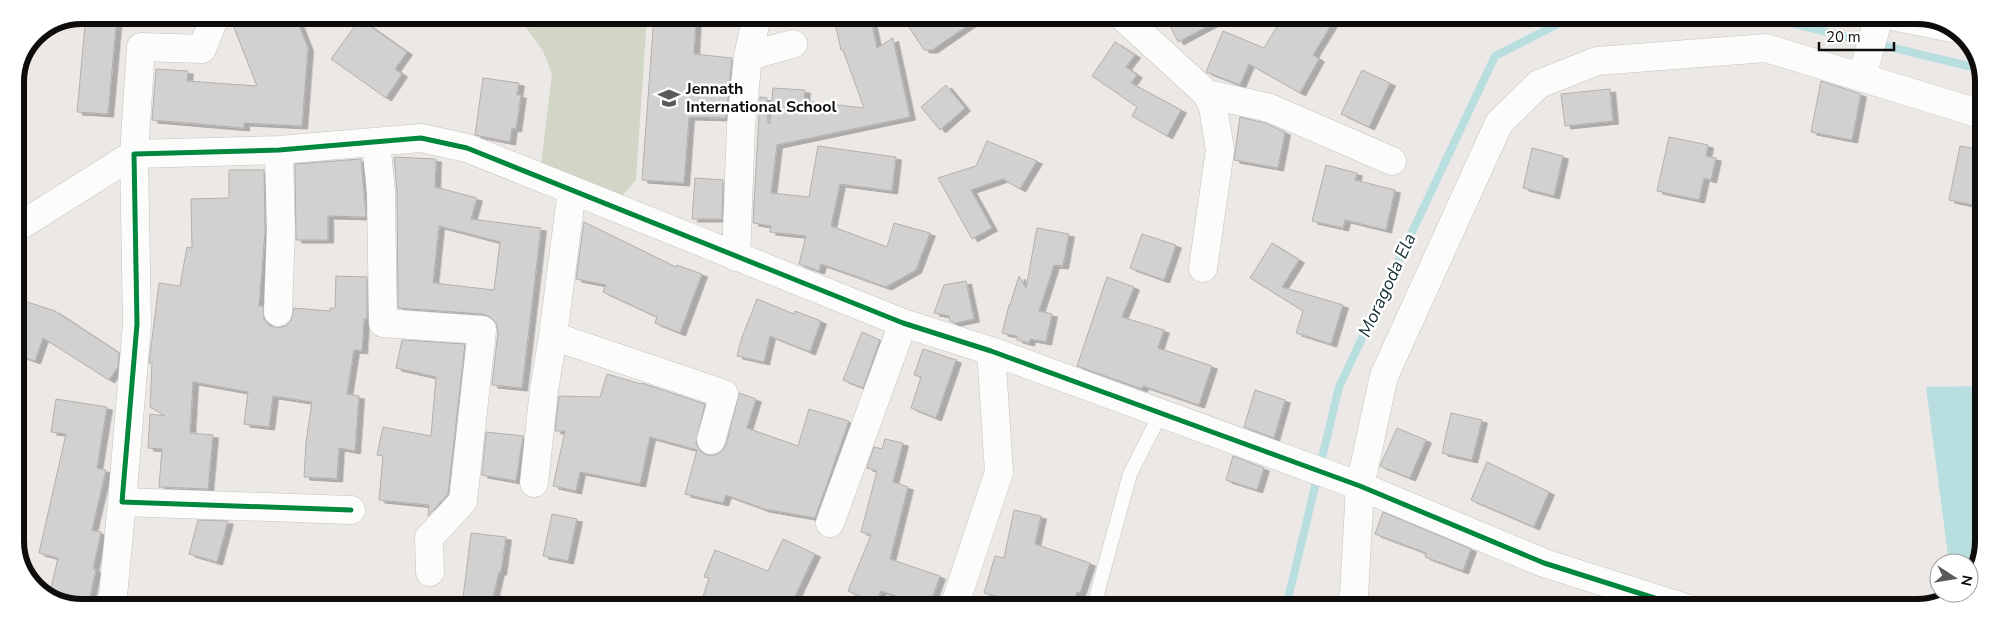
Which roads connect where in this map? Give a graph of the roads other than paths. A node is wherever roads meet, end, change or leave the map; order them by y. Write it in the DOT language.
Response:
graph roads {
  1 [pos="212,24"];
  2 [pos="754,24"];
  3 [pos="1131,24"];
  4 [pos="1877,24"];
  5 [pos="793,44"];
  6 [pos="748,56"];
  7 [pos="1862,76"];
  8 [pos="1207,94"];
  9 [pos="1975,112"];
  10 [pos="376,142"];
  11 [pos="279,150"];
  12 [pos="134,154"];
  13 [pos="1392,161"];
  14 [pos="572,190"];
  15 [pos="24,224"];
  16 [pos="736,257"];
  17 [pos="1203,268"];
  18 [pos="278,312"];
  19 [pos="903,323"];
  20 [pos="553,336"];
  21 [pos="991,351"];
  22 [pos="1161,413"];
  23 [pos="711,440"];
  24 [pos="534,483"];
  25 [pos="1360,486"];
  26 [pos="122,502"];
  27 [pos="351,510"];
  28 [pos="830,523"];
  29 [pos="430,572"];
  30 [pos="113,599"];
  31 [pos="957,599"];
  32 [pos="1099,599"];
  33 [pos="1352,599"];
  34 [pos="1658,599"];
  1 -- 12 [label="street"];
  2 -- 6 [label="street"];
  3 -- 8 [label="street"];
  4 -- 7 [label="street"];
  5 -- 6 [label="street"];
  6 -- 16 [label="street"];
  7 -- 9 [label="street"];
  7 -- 25 [label="street"];
  8 -- 13 [label="street"];
  8 -- 17 [label="street"];
  10 -- 11 [label="street"];
  10 -- 14 [label="street"];
  10 -- 29 [label="street"];
  11 -- 12 [label="street"];
  11 -- 18 [label="street"];
  12 -- 15 [label="street"];
  12 -- 26 [label="street"];
  14 -- 16 [label="street"];
  14 -- 20 [label="street"];
  16 -- 19 [label="street"];
  19 -- 21 [label="street"];
  19 -- 28 [label="street"];
  20 -- 23 [label="street"];
  20 -- 24 [label="street"];
  21 -- 22 [label="street"];
  21 -- 31 [label="street"];
  22 -- 25 [label="street"];
  22 -- 32 [label="lane"];
  25 -- 33 [label="street"];
  25 -- 34 [label="street"];
  26 -- 27 [label="street"];
  26 -- 30 [label="street"];
}
